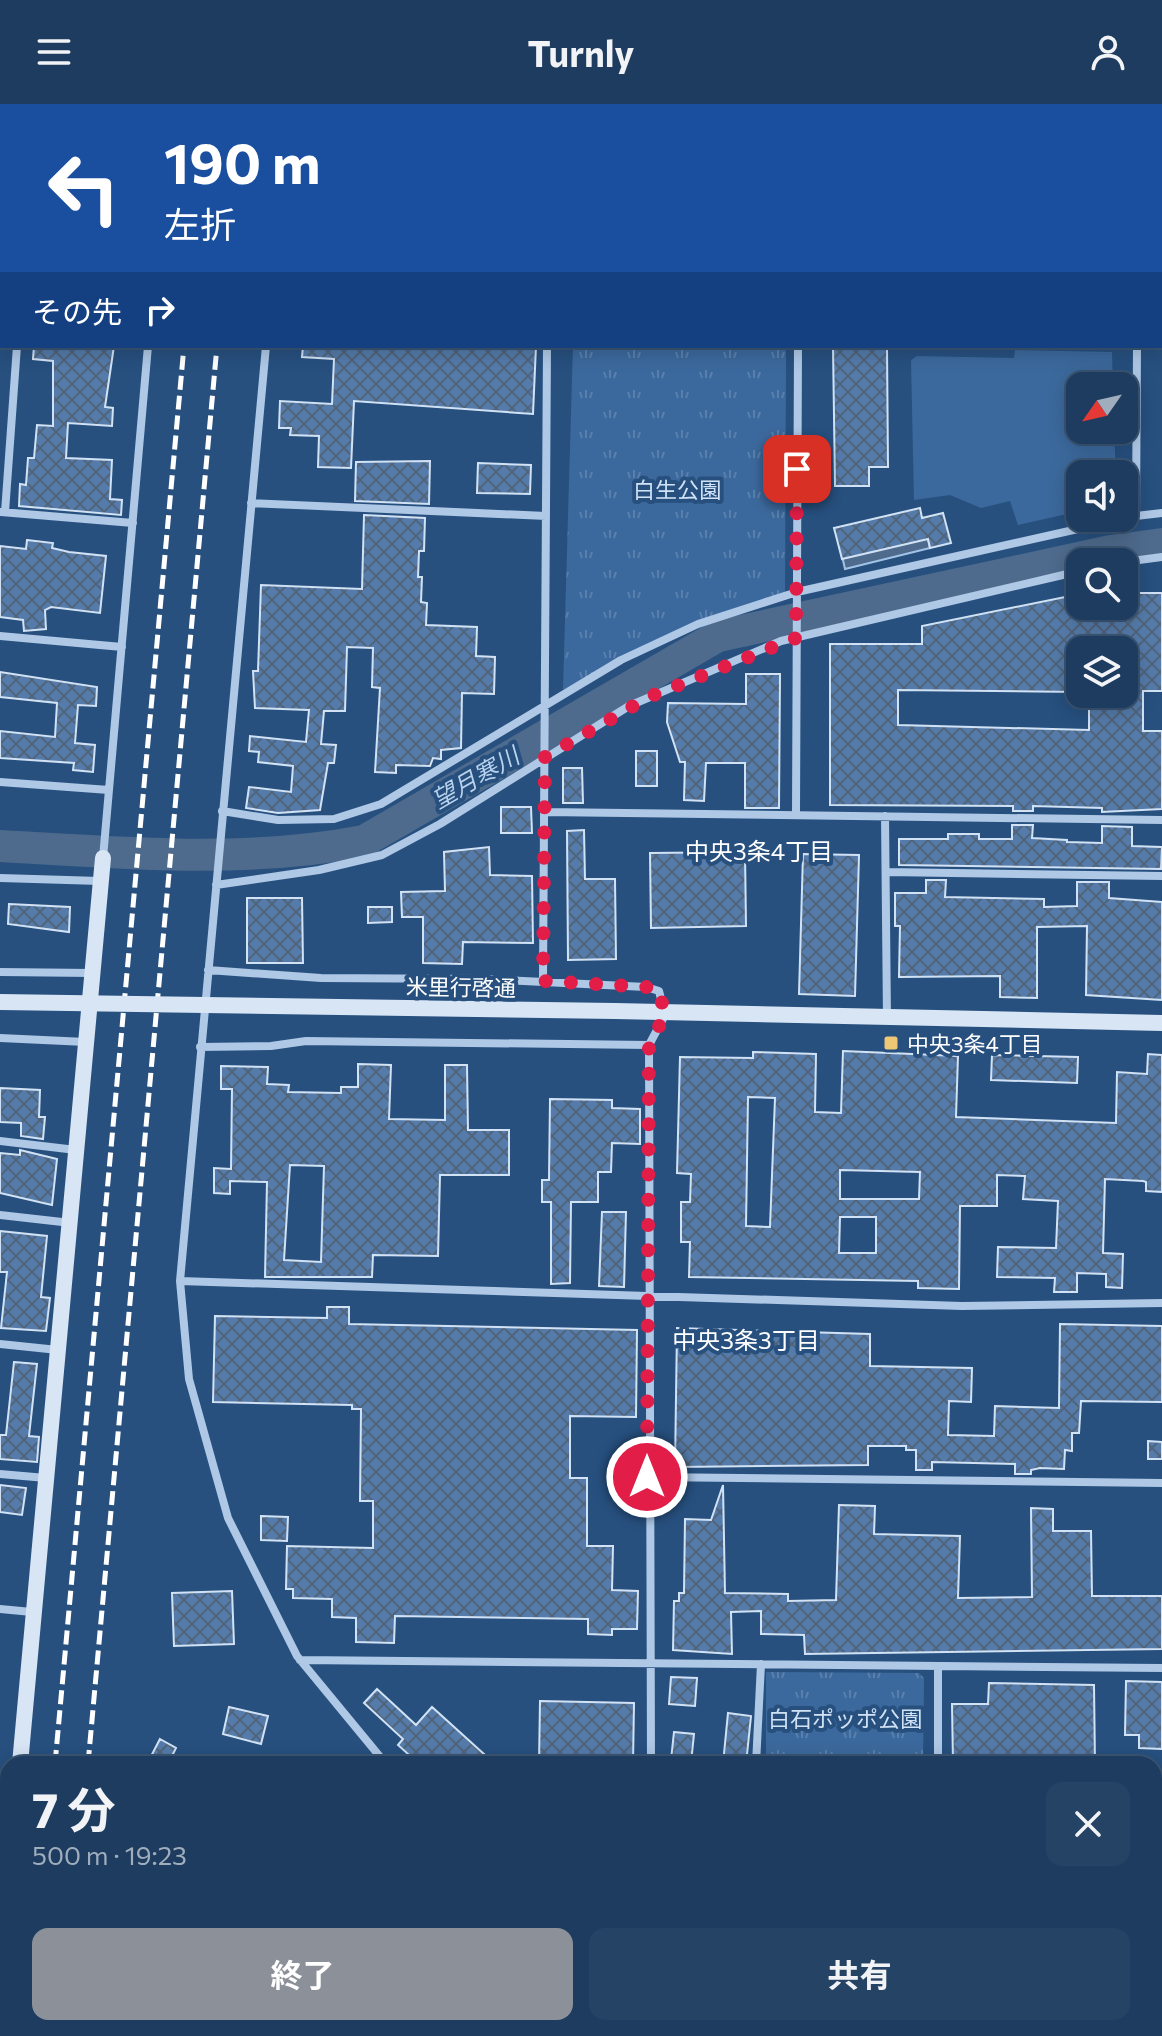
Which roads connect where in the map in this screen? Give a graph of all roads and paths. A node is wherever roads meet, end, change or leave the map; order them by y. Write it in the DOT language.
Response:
graph roads {
  1 [pos="17,348"];
  2 [pos="148,348"];
  3 [pos="266,348"];
  4 [pos="547,348"];
  5 [pos="798,348"];
  6 [pos="1137,348"];
  7 [pos="1136,460"];
  8 [pos="251,503"];
  9 [pos="2,512"];
  10 [pos="1162,513"];
  11 [pos="546,516"];
  12 [pos="1138,516"];
  13 [pos="133,523"];
  14 [pos="1069,532"];
  15 [pos="1162,557"];
  16 [pos="1138,560"];
  17 [pos="1066,574"];
  18 [pos="797,597"];
  19 [pos="796,633"];
  20 [pos="0,636"];
  21 [pos="122,647"];
  22 [pos="546,711"];
  23 [pos="545,757"];
  24 [pos="0,782"];
  25 [pos="109,790"];
  26 [pos="222,811"];
  27 [pos="545,812"];
  28 [pos="796,814"];
  29 [pos="885,816"];
  30 [pos="1162,820"];
  31 [pos="103,858"];
  32 [pos="887,872"];
  33 [pos="1162,876"];
  34 [pos="0,878"];
  35 [pos="100,881"];
  36 [pos="216,885"];
  37 [pos="208,970"];
  38 [pos="0,972"];
  39 [pos="92,973"];
  40 [pos="543,981"];
  41 [pos="0,1002"];
  42 [pos="665,1015"];
  43 [pos="887,1020"];
  44 [pos="1162,1023"];
  45 [pos="0,1038"];
  46 [pos="87,1042"];
  47 [pos="649,1045"];
  48 [pos="200,1047"];
  49 [pos="0,1141"];
  50 [pos="77,1150"];
  51 [pos="0,1215"];
  52 [pos="71,1223"];
  53 [pos="180,1281"];
  54 [pos="648,1293"];
  55 [pos="1162,1303"];
  56 [pos="0,1344"];
  57 [pos="59,1350"];
  58 [pos="0,1474"];
  59 [pos="647,1477"];
  60 [pos="46,1478"];
  61 [pos="1162,1483"];
  62 [pos="0,1609"];
  63 [pos="32,1612"];
  64 [pos="300,1660"];
  65 [pos="761,1664"];
  66 [pos="651,1665"];
  67 [pos="938,1666"];
  68 [pos="1162,1668"];
  69 [pos="21,1756"];
  70 [pos="379,1756"];
  71 [pos="651,1756"];
  72 [pos="756,1756"];
  73 [pos="938,1756"];
  1 -- 9 [label="street"];
  2 -- 13 [label="street"];
  3 -- 8 [label="street"];
  4 -- 11 [label="street"];
  5 -- 18 [label="street"];
  6 -- 7 [label="street"];
  8 -- 11 [label="street"];
  8 -- 26 [label="street"];
  9 -- 13 [label="street"];
  10 -- 12 [label="street"];
  11 -- 22 [label="street"];
  13 -- 21 [label="street"];
  14 -- 18 [label="street"];
  15 -- 16 [label="street"];
  17 -- 19 [label="street"];
  18 -- 19 [label="street"];
  18 -- 22 [label="street"];
  19 -- 23 [label="street"];
  19 -- 28 [label="street"];
  20 -- 21 [label="street"];
  21 -- 25 [label="street"];
  22 -- 23 [label="street"];
  22 -- 26 [label="street"];
  23 -- 27 [label="street"];
  23 -- 36 [label="street"];
  24 -- 25 [label="street"];
  25 -- 31 [label="street"];
  26 -- 36 [label="street"];
  27 -- 28 [label="street"];
  27 -- 40 [label="street"];
  28 -- 29 [label="street"];
  29 -- 30 [label="street"];
  29 -- 32 [label="street"];
  31 -- 35 [label="street"];
  32 -- 33 [label="street"];
  32 -- 43 [label="street"];
  34 -- 35 [label="street"];
  35 -- 39 [label="street"];
  36 -- 37 [label="street"];
  37 -- 40 [label="street"];
  37 -- 48 [label="street"];
  38 -- 39 [label="street"];
  39 -- 46 [label="street"];
  40 -- 42 [label="street"];
  41 -- 42 [label="street, 米里行啓通, bridge"];
  42 -- 43 [label="street, 米里行啓通"];
  42 -- 47 [label="street"];
  43 -- 44 [label="street, 米里行啓通"];
  45 -- 46 [label="street"];
  46 -- 50 [label="street"];
  47 -- 48 [label="street"];
  47 -- 54 [label="street"];
  48 -- 53 [label="street"];
  49 -- 50 [label="street"];
  50 -- 52 [label="street"];
  51 -- 52 [label="street"];
  52 -- 57 [label="street"];
  53 -- 54 [label="street"];
  53 -- 64 [label="street"];
  54 -- 55 [label="street"];
  54 -- 59 [label="street"];
  56 -- 57 [label="street"];
  57 -- 60 [label="street"];
  58 -- 60 [label="street"];
  59 -- 61 [label="street"];
  59 -- 66 [label="street"];
  60 -- 63 [label="street"];
  62 -- 63 [label="street"];
  63 -- 69 [label="street"];
  64 -- 66 [label="street"];
  64 -- 70 [label="street"];
  65 -- 66 [label="street"];
  65 -- 67 [label="street"];
  65 -- 72 [label="street"];
  66 -- 71 [label="street"];
  67 -- 68 [label="street"];
  67 -- 73 [label="street"];
}
